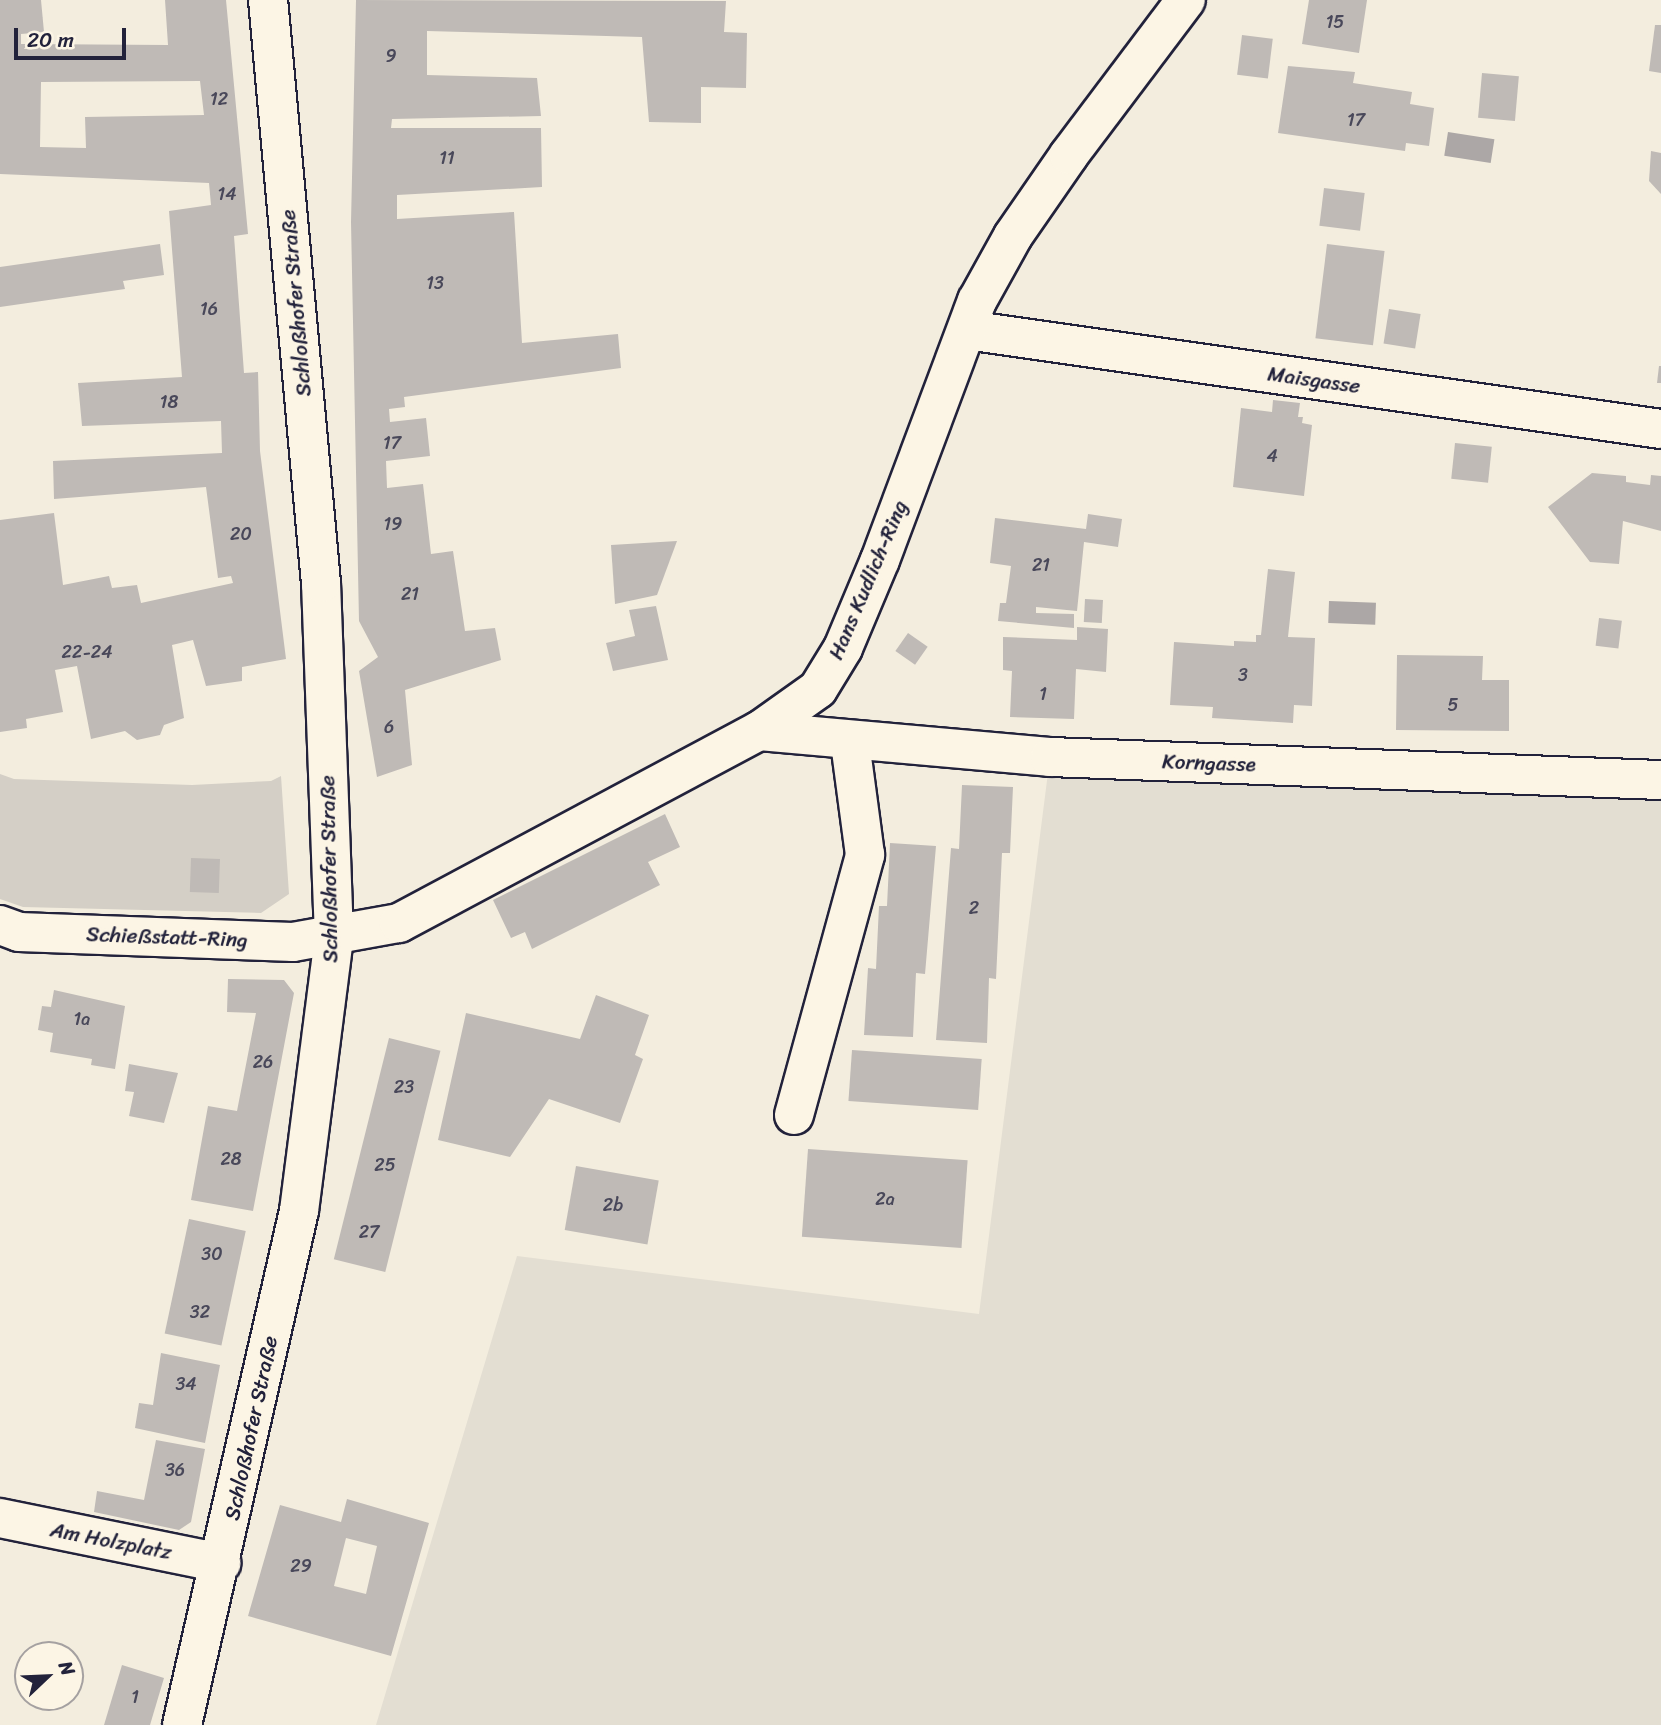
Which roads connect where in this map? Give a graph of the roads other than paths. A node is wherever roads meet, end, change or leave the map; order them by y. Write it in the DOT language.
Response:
graph roads {
  1 [pos="268,0"];
  2 [pos="1186,0"];
  3 [pos="967,330"];
  4 [pos="1661,429"];
  5 [pos="759,731"];
  6 [pos="850,742"];
  7 [pos="1661,780"];
  8 [pos="0,925"];
  9 [pos="334,937"];
  10 [pos="794,1115"];
  11 [pos="0,1518"];
  12 [pos="221,1563"];
  13 [pos="182,1725"];
  1 -- 9 [label="street, Schloßhofer Straße"];
  2 -- 3 [label="street, Hans Kudlich-Ring"];
  3 -- 4 [label="street, Maisgasse"];
  3 -- 5 [label="street, Hans Kudlich-Ring"];
  5 -- 6 [label="street, Korngasse"];
  5 -- 9 [label="street, Hans Kudlich-Ring"];
  6 -- 7 [label="street, Korngasse"];
  6 -- 10 [label="street"];
  8 -- 9 [label="street, Schießstatt-Ring"];
  9 -- 12 [label="street, Schloßhofer Straße"];
  11 -- 12 [label="street, Am Holzplatz"];
  12 -- 13 [label="street, Schloßhofer Straße"];
}
